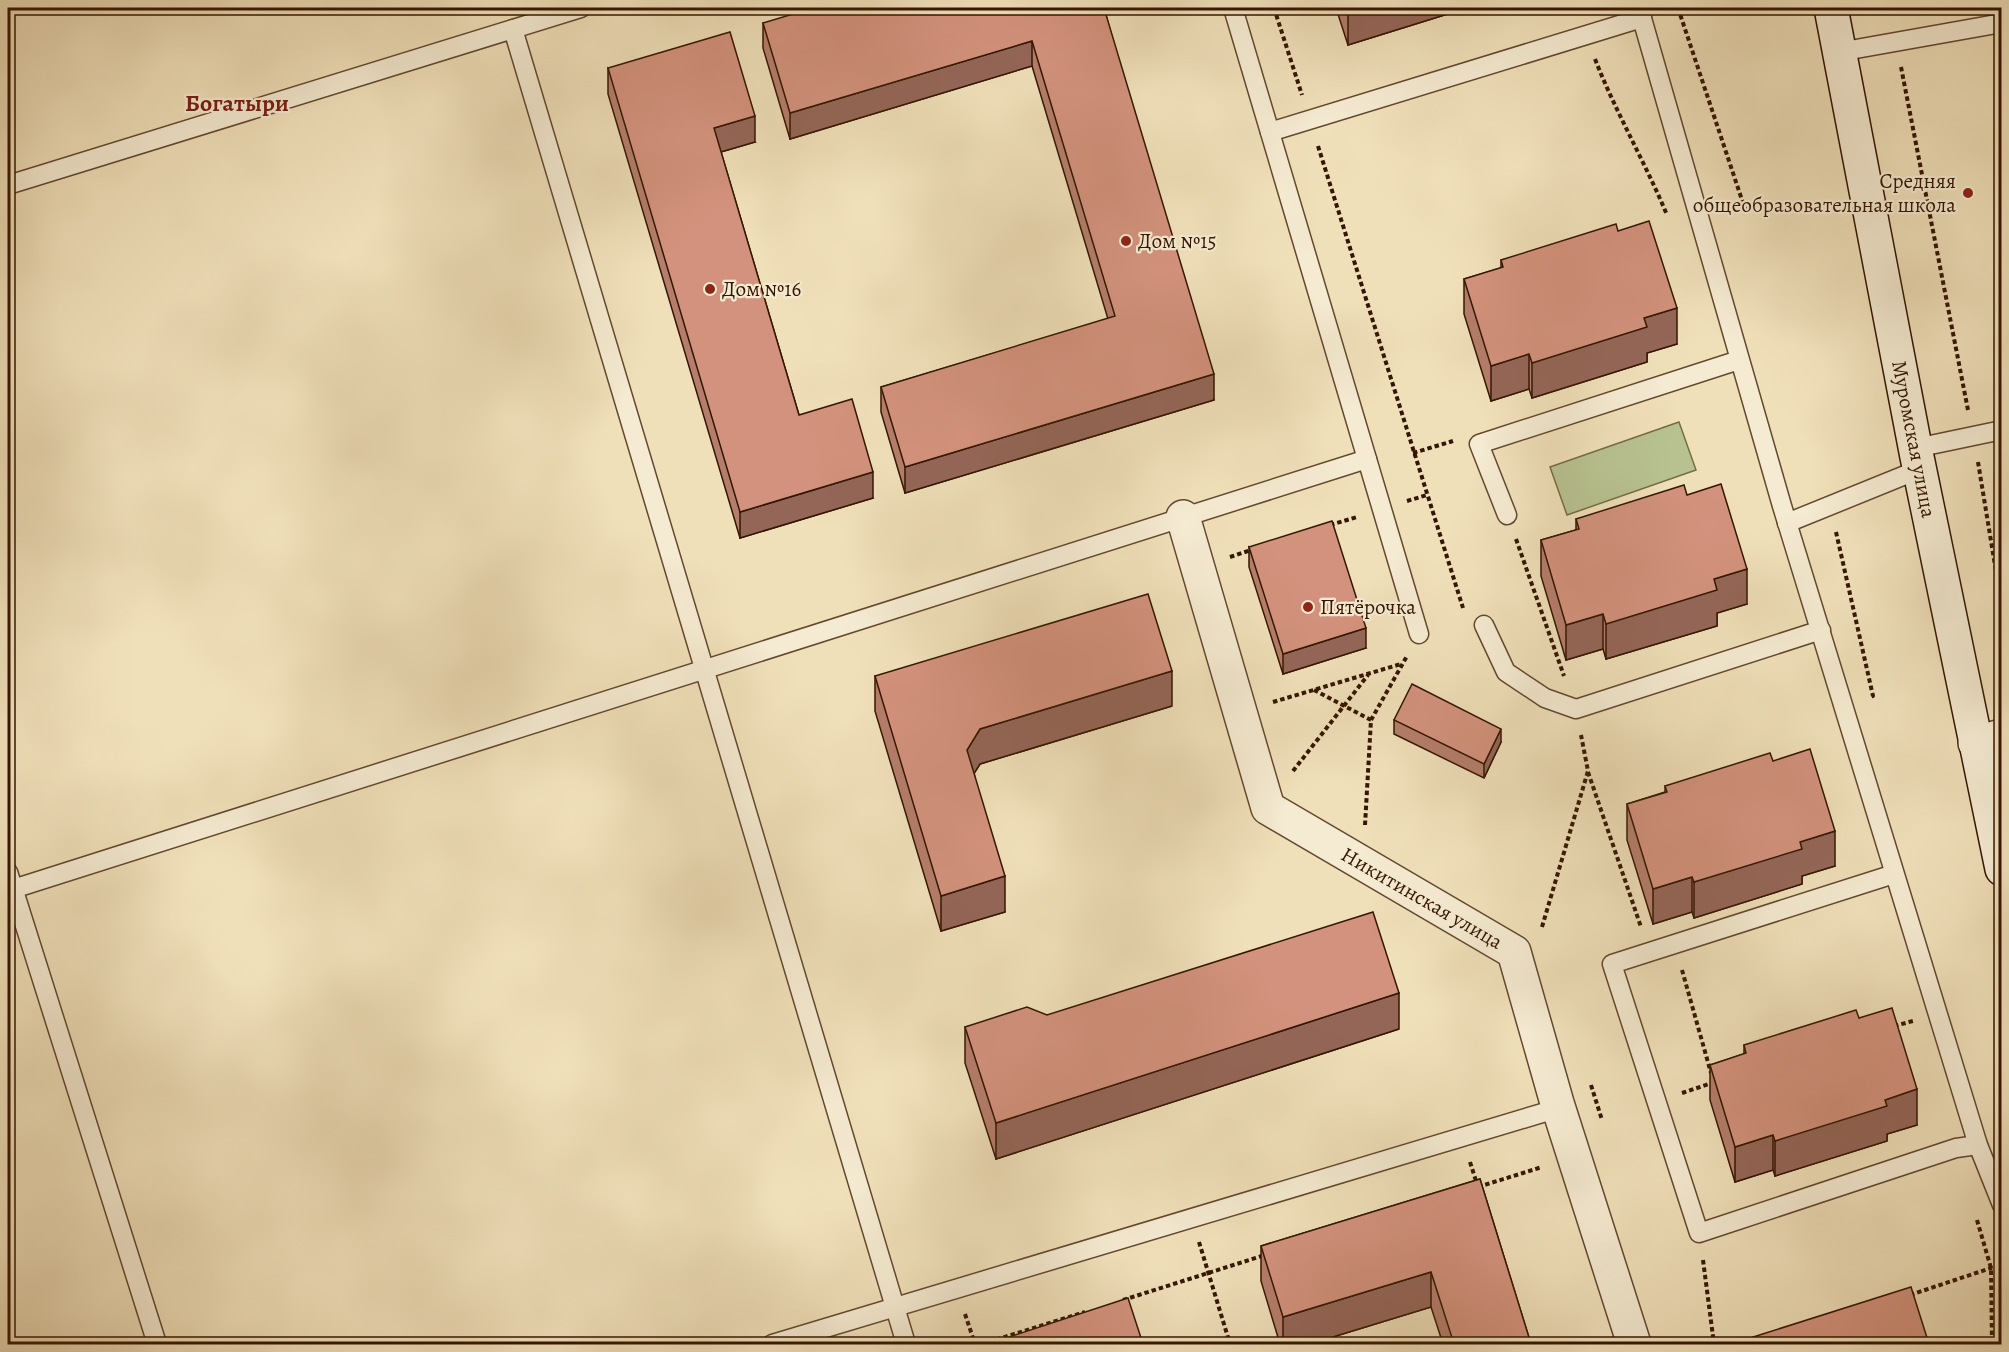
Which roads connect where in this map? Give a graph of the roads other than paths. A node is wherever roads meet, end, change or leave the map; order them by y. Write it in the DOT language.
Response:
graph roads {
  1 [pos="581,8"];
  2 [pos="1233,8"];
  3 [pos="1831,8"];
  4 [pos="1641,13"];
  5 [pos="2001,23"];
  6 [pos="513,28"];
  7 [pos="1839,52"];
  8 [pos="1270,132"];
  9 [pos="8,185"];
  10 [pos="1739,360"];
  11 [pos="2001,430"];
  12 [pos="1367,459"];
  13 [pos="1918,459"];
  14 [pos="1507,515"];
  15 [pos="1183,518"];
  16 [pos="1788,523"];
  17 [pos="1484,625"];
  18 [pos="1821,630"];
  19 [pos="1419,634"];
  20 [pos="703,670"];
  21 [pos="1988,740"];
  22 [pos="2001,869"];
  23 [pos="1894,874"];
  24 [pos="10,880"];
  25 [pos="1559,1108"];
  26 [pos="1978,1145"];
  27 [pos="2001,1206"];
  28 [pos="895,1307"];
  29 [pos="157,1344"];
  30 [pos="772,1344"];
  31 [pos="906,1344"];
  32 [pos="1634,1344"];
  1 -- 6 [label="lane"];
  2 -- 8 [label="lane"];
  3 -- 7 [label="street, Муромская улица"];
  4 -- 8 [label="lane"];
  4 -- 10 [label="lane"];
  5 -- 7 [label="lane"];
  6 -- 9 [label="lane"];
  6 -- 20 [label="lane"];
  7 -- 13 [label="street, Муромская улица"];
  8 -- 12 [label="lane"];
  10 -- 14 [label="lane"];
  10 -- 16 [label="lane"];
  11 -- 13 [label="lane"];
  12 -- 15 [label="lane"];
  12 -- 19 [label="lane"];
  13 -- 16 [label="lane"];
  13 -- 21 [label="street, Муромская улица"];
  15 -- 20 [label="lane"];
  15 -- 25 [label="street, Никитинская улица"];
  16 -- 18 [label="lane"];
  17 -- 18 [label="lane"];
  18 -- 23 [label="lane"];
  20 -- 24 [label="lane"];
  20 -- 28 [label="lane"];
  21 -- 22 [label="street, Муромская улица"];
  23 -- 26 [label="lane"];
  23 -- 26 [label="lane"];
  24 -- 29 [label="lane"];
  25 -- 28 [label="lane"];
  25 -- 32 [label="street, Никитинская улица"];
  26 -- 27 [label="lane"];
  28 -- 30 [label="lane"];
  28 -- 31 [label="lane"];
}
